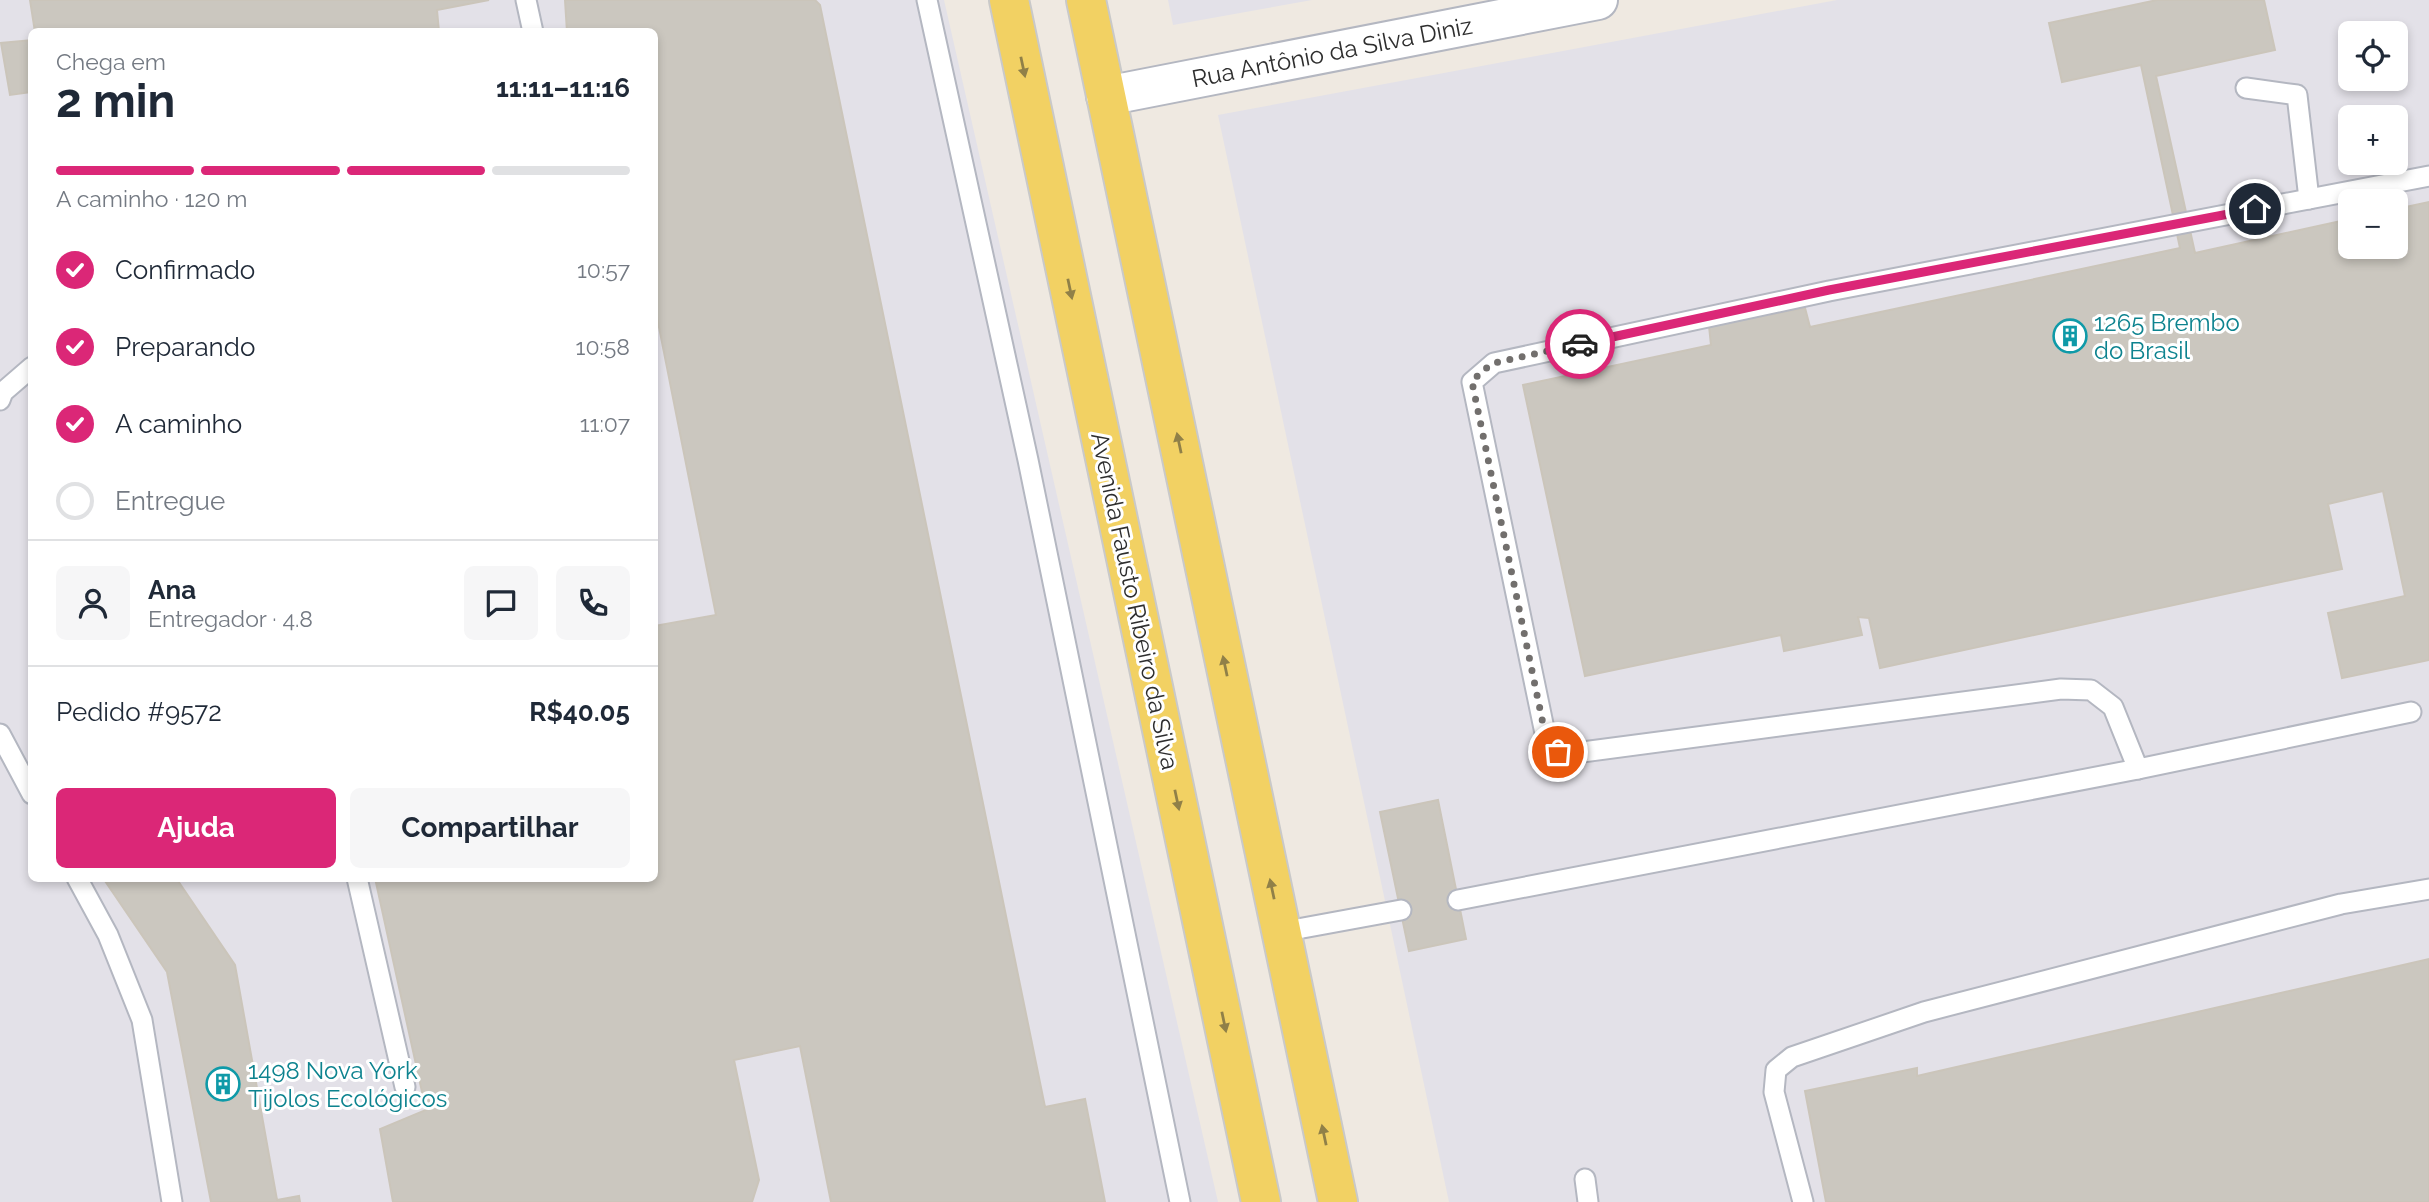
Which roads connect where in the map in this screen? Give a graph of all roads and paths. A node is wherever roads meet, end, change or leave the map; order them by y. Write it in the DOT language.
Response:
graph roads {
  1 [pos="526,0"];
  2 [pos="928,0"];
  3 [pos="1009,0"];
  4 [pos="1086,0"];
  5 [pos="1598,0"];
  6 [pos="532,28"];
  7 [pos="2246,88"];
  8 [pos="1106,96"];
  9 [pos="2429,176"];
  10 [pos="2309,199"];
  11 [pos="28,370"];
  12 [pos="0,400"];
  13 [pos="2411,712"];
  14 [pos="0,734"];
  15 [pos="2138,769"];
  16 [pos="28,786"];
  17 [pos="79,882"];
  18 [pos="358,882"];
  19 [pos="2429,888"];
  20 [pos="1458,900"];
  21 [pos="1401,910"];
  22 [pos="1281,932"];
  23 [pos="405,1087"];
  24 [pos="1585,1179"];
  25 [pos="172,1202"];
  26 [pos="1180,1202"];
  27 [pos="1261,1202"];
  28 [pos="1338,1202"];
  29 [pos="1588,1202"];
  30 [pos="1803,1202"];
  1 -- 6 [label="lane"];
  2 -- 26 [label="lane"];
  3 -- 27 [label="main road, Avenida Fausto Ribeiro da Silva, one-way"];
  4 -- 8 [label="main road"];
  5 -- 8 [label="street, Rua Antônio da Silva Diniz"];
  7 -- 10 [label="lane"];
  22 -- 8 [label="main road, one-way"];
  9 -- 10 [label="lane"];
  10 -- 15 [label="lane"];
  11 -- 12 [label="lane"];
  13 -- 15 [label="lane"];
  14 -- 16 [label="lane"];
  15 -- 20 [label="lane"];
  17 -- 25 [label="lane"];
  18 -- 23 [label="lane"];
  19 -- 30 [label="lane"];
  21 -- 22 [label="lane"];
  28 -- 22 [label="main road, one-way"];
  24 -- 29 [label="lane"];
}
